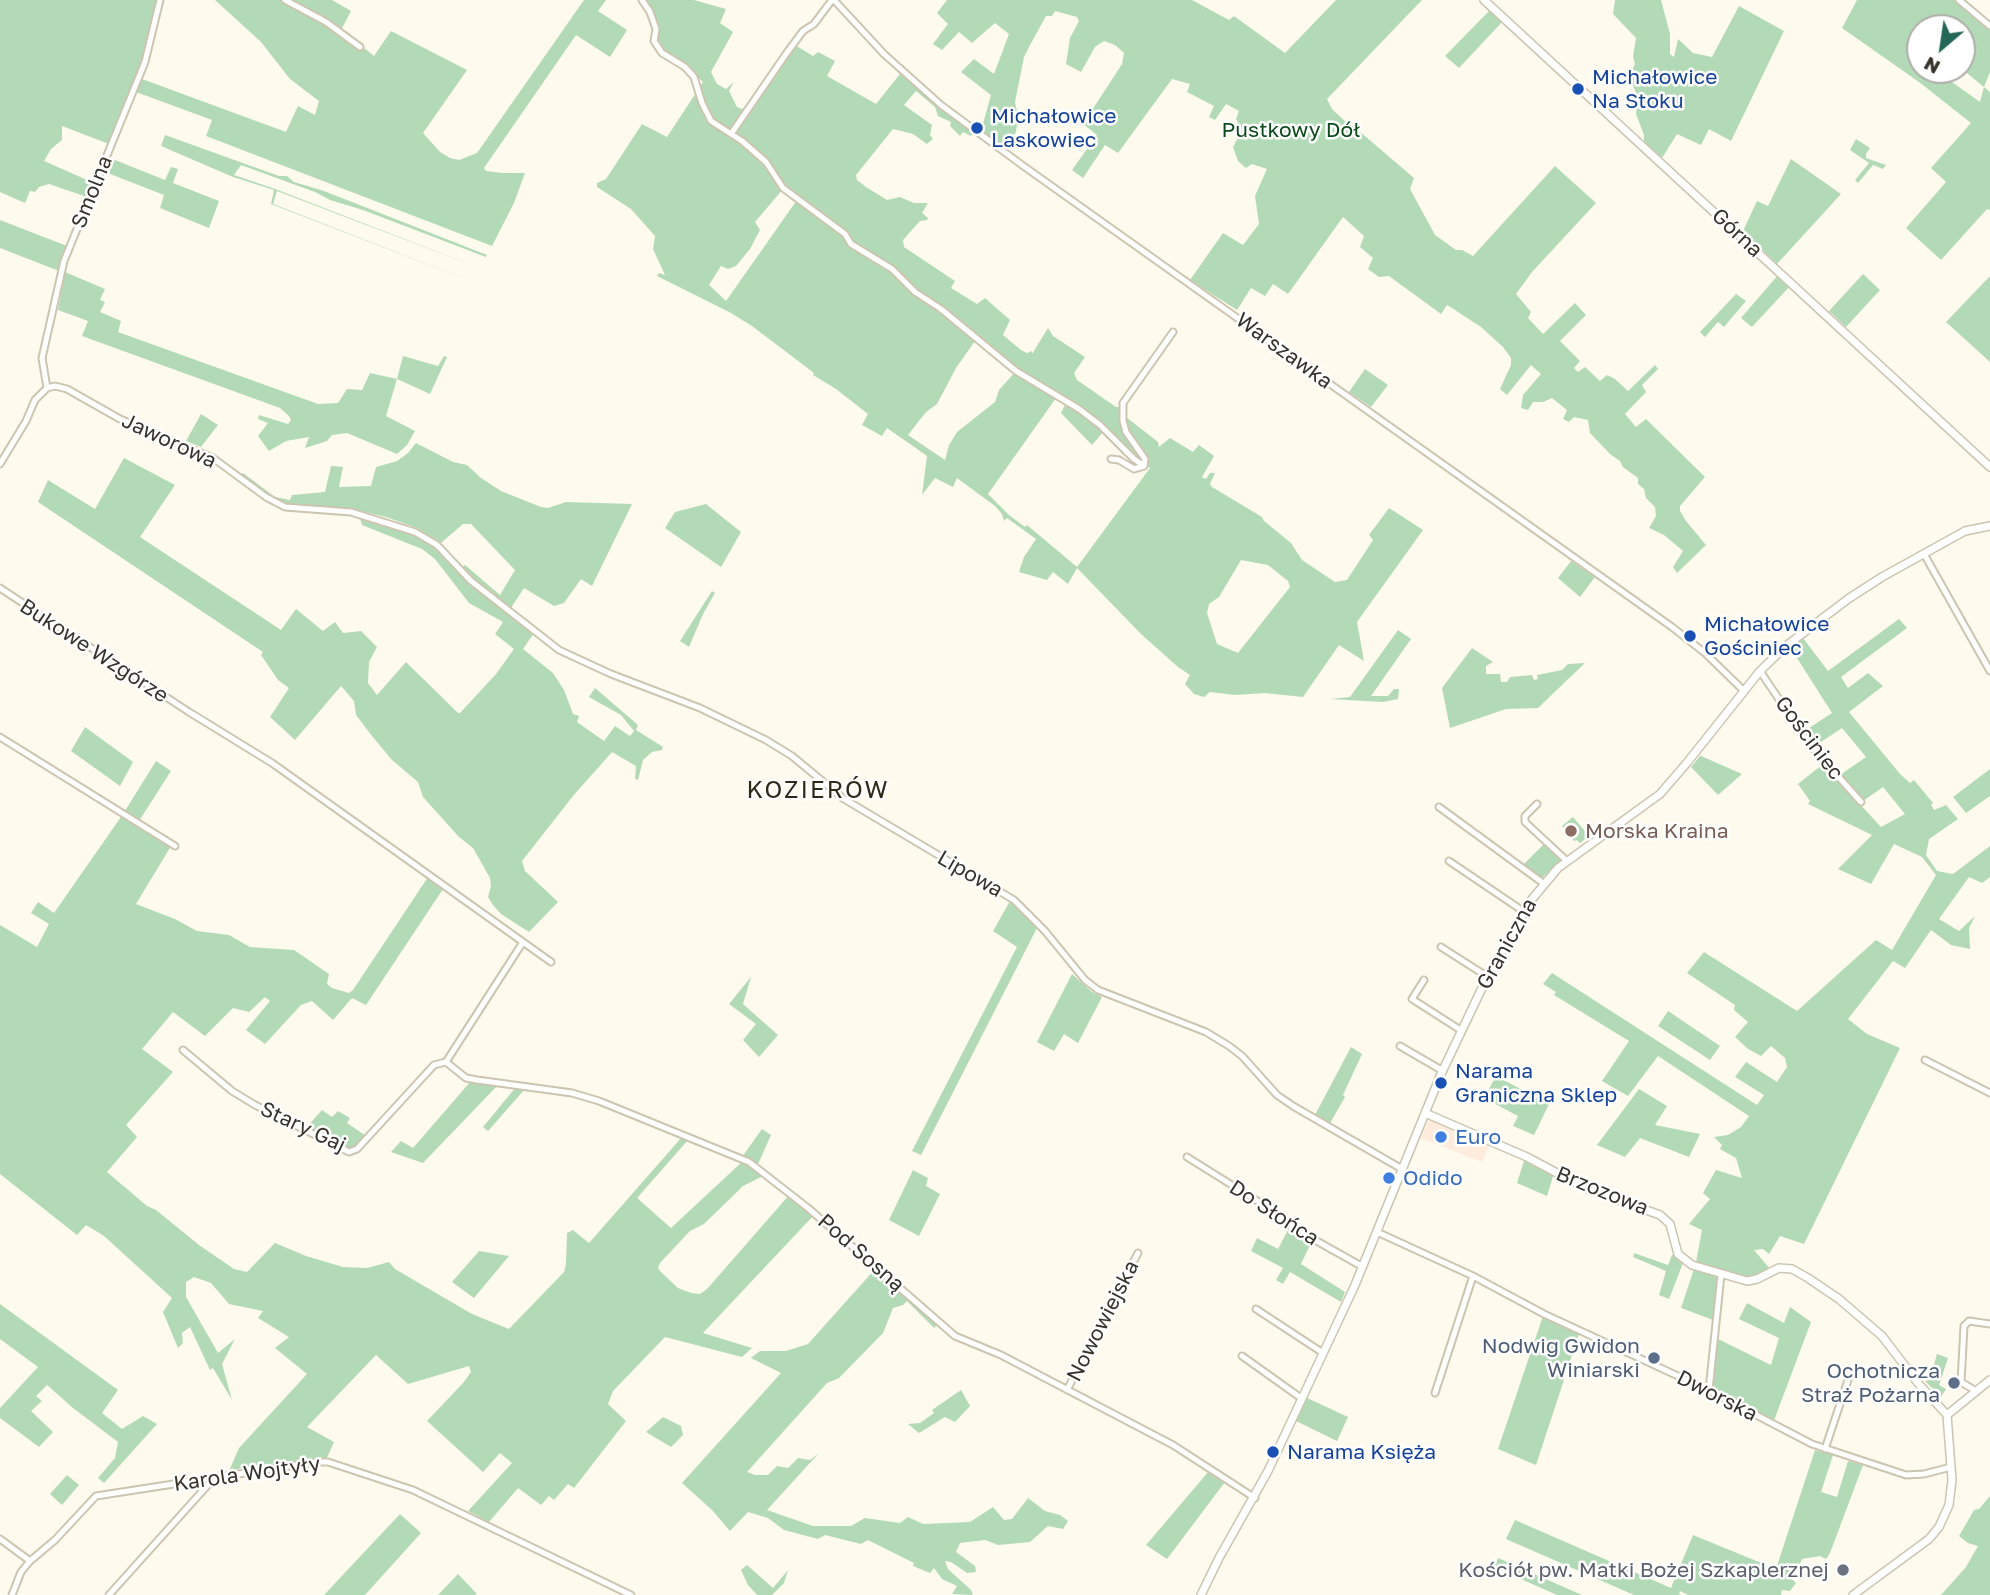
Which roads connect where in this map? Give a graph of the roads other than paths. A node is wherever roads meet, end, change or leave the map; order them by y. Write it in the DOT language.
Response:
graph roads {
  1 [pos="160,0"];
  2 [pos="285,0"];
  3 [pos="642,0"];
  4 [pos="833,0"];
  5 [pos="1484,0"];
  6 [pos="1959,0"];
  7 [pos="1990,26"];
  8 [pos="360,47"];
  9 [pos="731,134"];
  10 [pos="1173,332"];
  11 [pos="47,388"];
  12 [pos="1111,459"];
  13 [pos="0,464"];
  14 [pos="1144,466"];
  15 [pos="1990,467"];
  16 [pos="1990,526"];
  17 [pos="1924,554"];
  18 [pos="0,588"];
  19 [pos="511,612"];
  20 [pos="1760,671"];
  21 [pos="1990,671"];
  22 [pos="1744,691"];
  23 [pos="0,737"];
  24 [pos="1861,802"];
  25 [pos="1537,804"];
  26 [pos="1439,807"];
  27 [pos="175,846"];
  28 [pos="1449,861"];
  29 [pos="1567,861"];
  30 [pos="1543,883"];
  31 [pos="1522,911"];
  32 [pos="523,942"];
  33 [pos="1441,947"];
  34 [pos="551,962"];
  35 [pos="1488,977"];
  36 [pos="1424,980"];
  37 [pos="1462,1031"];
  38 [pos="1400,1046"];
  39 [pos="183,1050"];
  40 [pos="1925,1060"];
  41 [pos="446,1062"];
  42 [pos="1443,1071"];
  43 [pos="1990,1093"];
  44 [pos="1425,1113"];
  45 [pos="1187,1157"];
  46 [pos="1402,1169"];
  47 [pos="1377,1232"];
  48 [pos="1139,1253"];
  49 [pos="1363,1267"];
  50 [pos="1721,1275"];
  51 [pos="1473,1276"];
  52 [pos="1255,1309"];
  53 [pos="1990,1324"];
  54 [pos="1323,1353"];
  55 [pos="1242,1356"];
  56 [pos="1848,1380"];
  57 [pos="1990,1380"];
  58 [pos="1967,1387"];
  59 [pos="1067,1390"];
  60 [pos="1709,1390"];
  61 [pos="1976,1391"];
  62 [pos="1435,1393"];
  63 [pos="1301,1398"];
  64 [pos="1963,1403"];
  65 [pos="1947,1415"];
  66 [pos="1825,1449"];
  67 [pos="1951,1466"];
  68 [pos="215,1477"];
  69 [pos="1255,1498"];
  70 [pos="0,1539"];
  71 [pos="30,1561"];
  72 [pos="12,1595"];
  73 [pos="109,1595"];
  74 [pos="631,1595"];
  75 [pos="1201,1595"];
  76 [pos="1853,1595"];
  1 -- 11 [label="street, Smolna"];
  2 -- 8 [label="street"];
  3 -- 9 [label="street"];
  4 -- 9 [label="street"];
  4 -- 22 [label="street, Warszawka"];
  5 -- 15 [label="street, Górna"];
  6 -- 7 [label="street"];
  9 -- 14 [label="street"];
  10 -- 14 [label="street"];
  11 -- 13 [label="street"];
  11 -- 19 [label="street, Jaworowa"];
  12 -- 14 [label="street"];
  16 -- 17 [label="street, Graniczna"];
  17 -- 20 [label="street, Graniczna"];
  17 -- 21 [label="street"];
  18 -- 32 [label="street, Bukowe Wzgórze"];
  19 -- 46 [label="street, Lipowa"];
  20 -- 22 [label="street, Graniczna"];
  20 -- 24 [label="street, Gościniec"];
  22 -- 29 [label="street, Graniczna"];
  23 -- 27 [label="street"];
  25 -- 29 [label="street"];
  26 -- 30 [label="street"];
  28 -- 31 [label="street"];
  29 -- 30 [label="street, Graniczna"];
  30 -- 31 [label="street, Graniczna"];
  31 -- 35 [label="street, Graniczna"];
  32 -- 34 [label="street, Bukowe Wzgórze"];
  32 -- 41 [label="street"];
  33 -- 35 [label="street"];
  35 -- 37 [label="street, Graniczna"];
  36 -- 37 [label="street"];
  37 -- 42 [label="street, Graniczna"];
  38 -- 42 [label="street"];
  39 -- 41 [label="street, Stary Gaj"];
  40 -- 43 [label="street"];
  41 -- 59 [label="street, Pod Sosną"];
  42 -- 44 [label="street, Graniczna"];
  44 -- 46 [label="street, Graniczna"];
  44 -- 50 [label="street, Brzozowa"];
  45 -- 49 [label="street, Do Słońca"];
  46 -- 47 [label="street, Graniczna"];
  47 -- 49 [label="street, Graniczna"];
  47 -- 51 [label="street, Dworska"];
  48 -- 59 [label="street, Nowowiejska"];
  49 -- 54 [label="street, Graniczna"];
  50 -- 60 [label="street"];
  50 -- 65 [label="street, Brzozowa"];
  51 -- 60 [label="street, Dworska"];
  51 -- 62 [label="street"];
  52 -- 54 [label="street"];
  53 -- 58 [label="street"];
  54 -- 63 [label="street, Graniczna"];
  55 -- 63 [label="street"];
  56 -- 66 [label="street"];
  57 -- 61 [label="street"];
  58 -- 61 [label="street"];
  58 -- 64 [label="street"];
  59 -- 69 [label="street, Pod Sosną"];
  60 -- 66 [label="street, Dworska"];
  61 -- 64 [label="street"];
  63 -- 69 [label="street, Graniczna"];
  64 -- 65 [label="street"];
  65 -- 67 [label="street"];
  66 -- 67 [label="street, Dworska"];
  67 -- 76 [label="street"];
  68 -- 71 [label="street, Karola Wojtyły"];
  68 -- 73 [label="street"];
  68 -- 74 [label="street, Karola Wojtyły"];
  69 -- 75 [label="street, Graniczna"];
  70 -- 71 [label="street"];
  71 -- 72 [label="street"];
}
